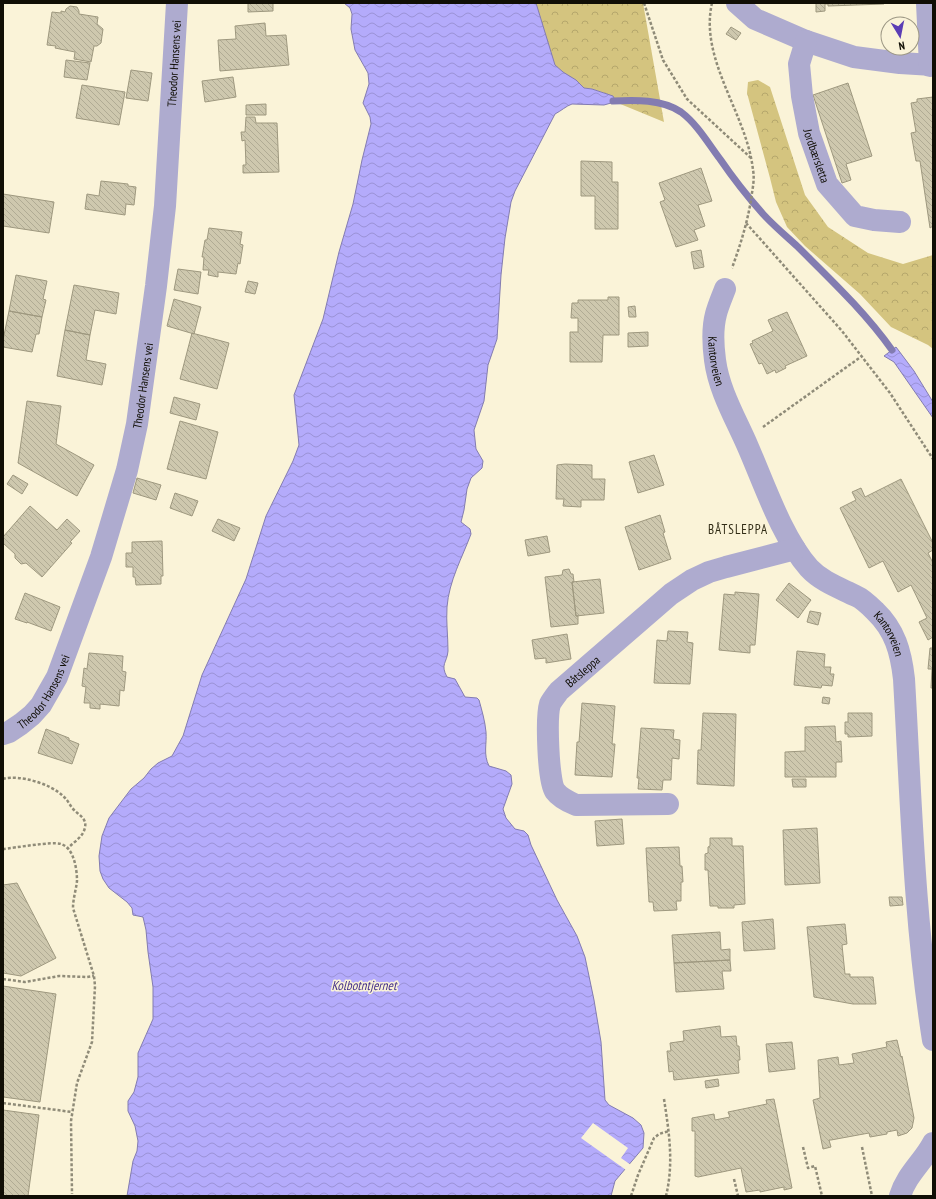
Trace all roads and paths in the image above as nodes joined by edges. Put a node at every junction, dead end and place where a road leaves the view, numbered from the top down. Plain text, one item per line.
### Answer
1 (177, 3) edge
2 (644, 3) edge
3 (712, 3) edge
4 (737, 3) edge
5 (927, 3) edge
6 (806, 41) junction
7 (932, 66) edge
8 (752, 158) junction
9 (900, 222) dead end
10 (746, 223) junction
11 (725, 289) joint
12 (862, 356) junction
13 (738, 425) junction
14 (933, 459) edge
15 (795, 549) junction
16 (3, 734) edge
17 (3, 779) edge
18 (668, 804) dead end
19 (68, 848) junction
20 (3, 849) edge
21 (94, 976) junction
22 (3, 979) edge
23 (933, 1040) edge
24 (664, 1099) dead end
25 (3, 1103) edge
26 (72, 1112) junction
27 (669, 1131) junction
28 (933, 1143) edge
29 (803, 1147) dead end
30 (862, 1147) dead end
31 (734, 1179) dead end
32 (72, 1194) dead end
33 (631, 1196) edge
34 (666, 1196) edge
35 (738, 1196) edge
36 (822, 1196) edge
37 (872, 1196) edge
38 (900, 1196) edge

1 - 16 street, Theodor Hansens vei
2 - 8 path
3 - 8 path
4 - 6 street
5 - 7 street
6 - 7 street
6 - 9 street, Jordbærsletta
8 - 10 path
10 - 11 path
10 - 12 path
11 - 13 street, Kantorveien
12 - 13 path
12 - 14 path
13 - 15 street, Kantorveien
15 - 18 street, Båtsleppa
15 - 23 street, Kantorveien
17 - 19 path
19 - 20 path
19 - 21 path
21 - 22 path
21 - 26 path
24 - 27 path
25 - 26 path
26 - 32 path
27 - 33 path
27 - 34 path
28 - 38 street
29 - 36 path
30 - 37 path
31 - 35 path

